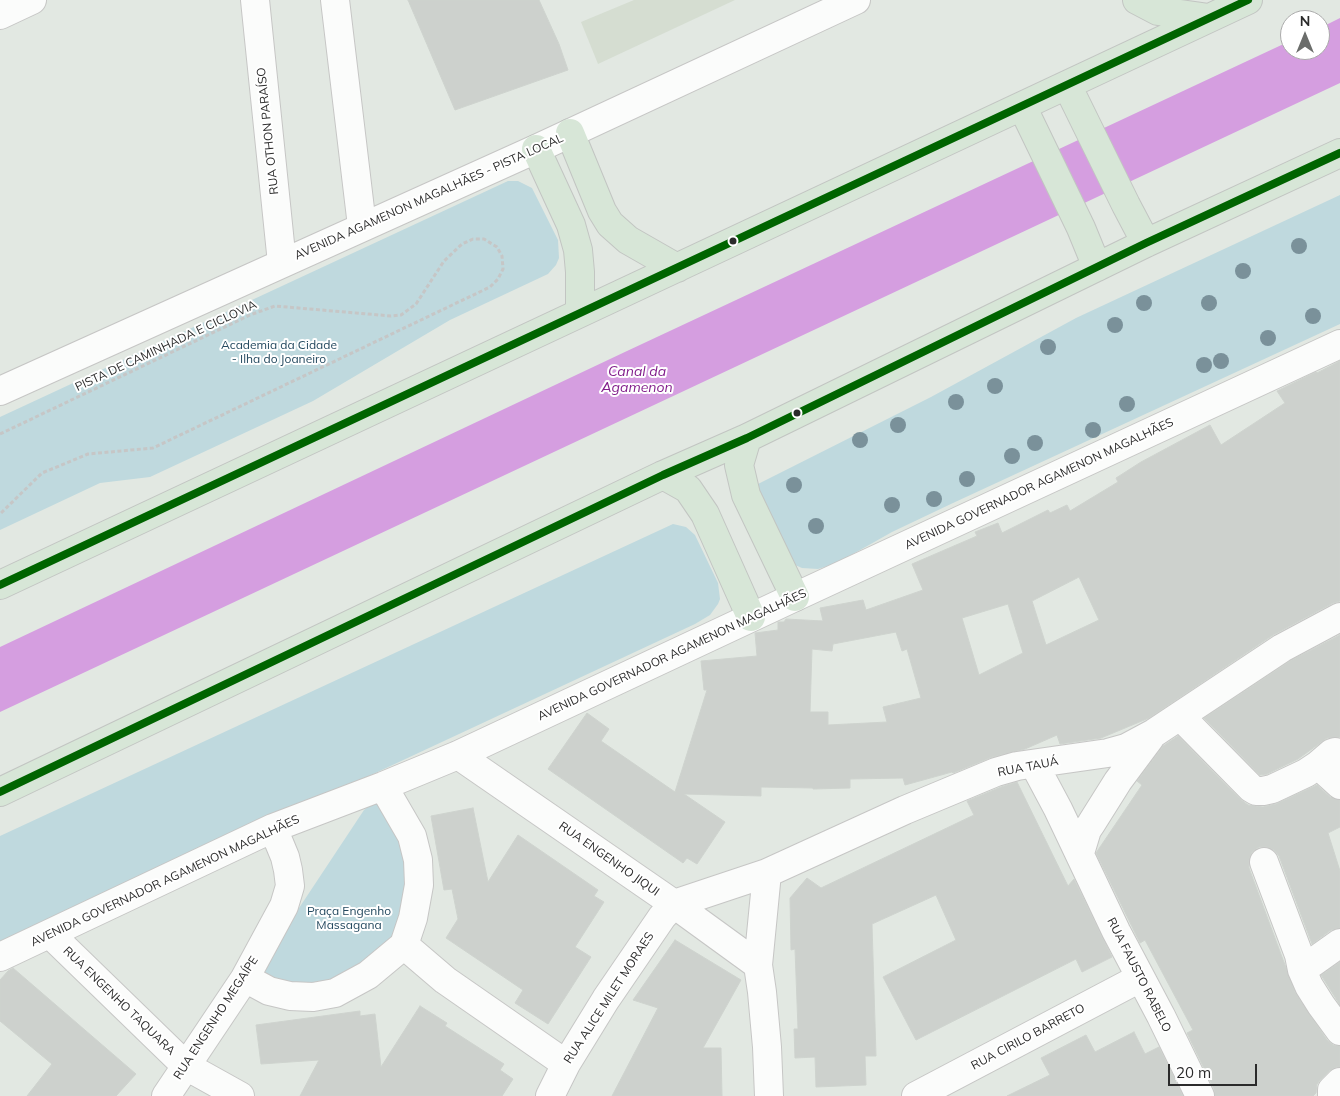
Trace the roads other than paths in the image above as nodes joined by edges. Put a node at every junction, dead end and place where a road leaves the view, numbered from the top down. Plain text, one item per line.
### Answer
1 (32, 0) edge
2 (255, 0) edge
3 (335, 0) edge
4 (856, 0) edge
5 (1137, 0) edge
6 (1248, 0) edge
7 (0, 15) edge
8 (1209, 18) junction
9 (1067, 85) junction
10 (1022, 106) junction
11 (570, 133) junction
12 (536, 149) junction
13 (1340, 153) edge
14 (362, 226) junction
15 (1146, 243) junction
16 (282, 263) junction
17 (1097, 266) junction
18 (677, 268) junction
19 (580, 313) junction
20 (1340, 344) edge
21 (0, 391) edge
22 (747, 438) junction
23 (663, 475) junction
24 (0, 585) edge
25 (795, 596) junction
26 (751, 617) junction
27 (1340, 617) edge
28 (1180, 716) junction
29 (1154, 733) junction
30 (458, 755) junction
31 (1329, 759) edge
32 (1034, 764) junction
33 (1340, 785) edge
34 (384, 786) junction
35 (0, 792) edge
36 (272, 828) junction
37 (1080, 853) junction
38 (1264, 862) dead end
39 (767, 873) junction
40 (674, 904) junction
41 (50, 934) junction
42 (1340, 943) edge
43 (404, 945) junction
44 (0, 957) edge
45 (758, 965) junction
46 (1302, 970) junction
47 (245, 978) junction
48 (1140, 978) junction
49 (1340, 1031) edge
50 (566, 1064) junction
51 (186, 1066) junction
52 (1340, 1082) edge
53 (954, 1088) edge
54 (166, 1096) edge
55 (240, 1096) edge
56 (550, 1096) edge
57 (769, 1096) edge
58 (916, 1096) edge
59 (1200, 1096) edge
60 (1332, 1096) edge

1 - 7 street
2 - 16 street, RUA OTHON PARAÍSO
3 - 14 street
4 - 11 street, AVENIDA AGAMENON MAGALHÃES - PISTA LOCAL
5 - 8 highway
6 - 8 highway
8 - 9 highway
9 - 10 highway
9 - 15 highway
10 - 17 highway
10 - 18 highway
11 - 12 street, AVENIDA AGAMENON MAGALHÃES - PISTA LOCAL
11 - 18 highway
12 - 14 street, AVENIDA AGAMENON MAGALHÃES - PISTA LOCAL
12 - 19 highway
13 - 15 highway
14 - 16 street, AVENIDA AGAMENON MAGALHÃES - PISTA LOCAL
15 - 17 highway
16 - 21 street, AVENIDA AGAMENON MAGALHÃES - PISTA LOCAL
17 - 22 highway
18 - 19 highway
19 - 24 highway
20 - 25 street, AVENIDA GOVERNADOR AGAMENON MAGALHÃES
22 - 23 highway
22 - 25 highway
23 - 26 highway
23 - 35 highway
25 - 26 street, AVENIDA GOVERNADOR AGAMENON MAGALHÃES
26 - 30 street, AVENIDA GOVERNADOR AGAMENON MAGALHÃES
27 - 28 street, RUA TAUÁ
28 - 29 street, RUA TAUÁ
28 - 31 street
29 - 32 street, RUA TAUÁ
29 - 37 street
30 - 34 street, AVENIDA GOVERNADOR AGAMENON MAGALHÃES
30 - 40 street, RUA ENGENHO JIQUI
31 - 33 street
32 - 37 street, RUA FAUSTO RABELO
32 - 39 street, RUA TAUÁ
34 - 36 street, AVENIDA GOVERNADOR AGAMENON MAGALHÃES
34 - 43 street
36 - 41 street, AVENIDA GOVERNADOR AGAMENON MAGALHÃES
36 - 47 street, RUA ENGENHO MEGAÍPE
37 - 48 street, RUA FAUSTO RABELO
38 - 46 street
39 - 40 street, RUA TAUÁ
39 - 45 street
40 - 45 street, RUA ENGENHO JIQUI
40 - 50 street, RUA ALICE MILET MORAES
41 - 44 street, AVENIDA GOVERNADOR AGAMENON MAGALHÃES
41 - 51 street, RUA ENGENHO TAQUARA
42 - 46 street
43 - 47 street
43 - 50 street
45 - 57 street
46 - 49 street
47 - 51 street, RUA ENGENHO MEGAÍPE
48 - 53 street, RUA CIRILO BARRETO
48 - 59 street, RUA FAUSTO RABELO
50 - 56 street, RUA ALICE MILET MORAES
51 - 54 street, RUA ENGENHO MEGAÍPE
51 - 55 street, RUA ENGENHO TAQUARA
52 - 60 street
53 - 58 street, RUA CIRILO BARRETO

